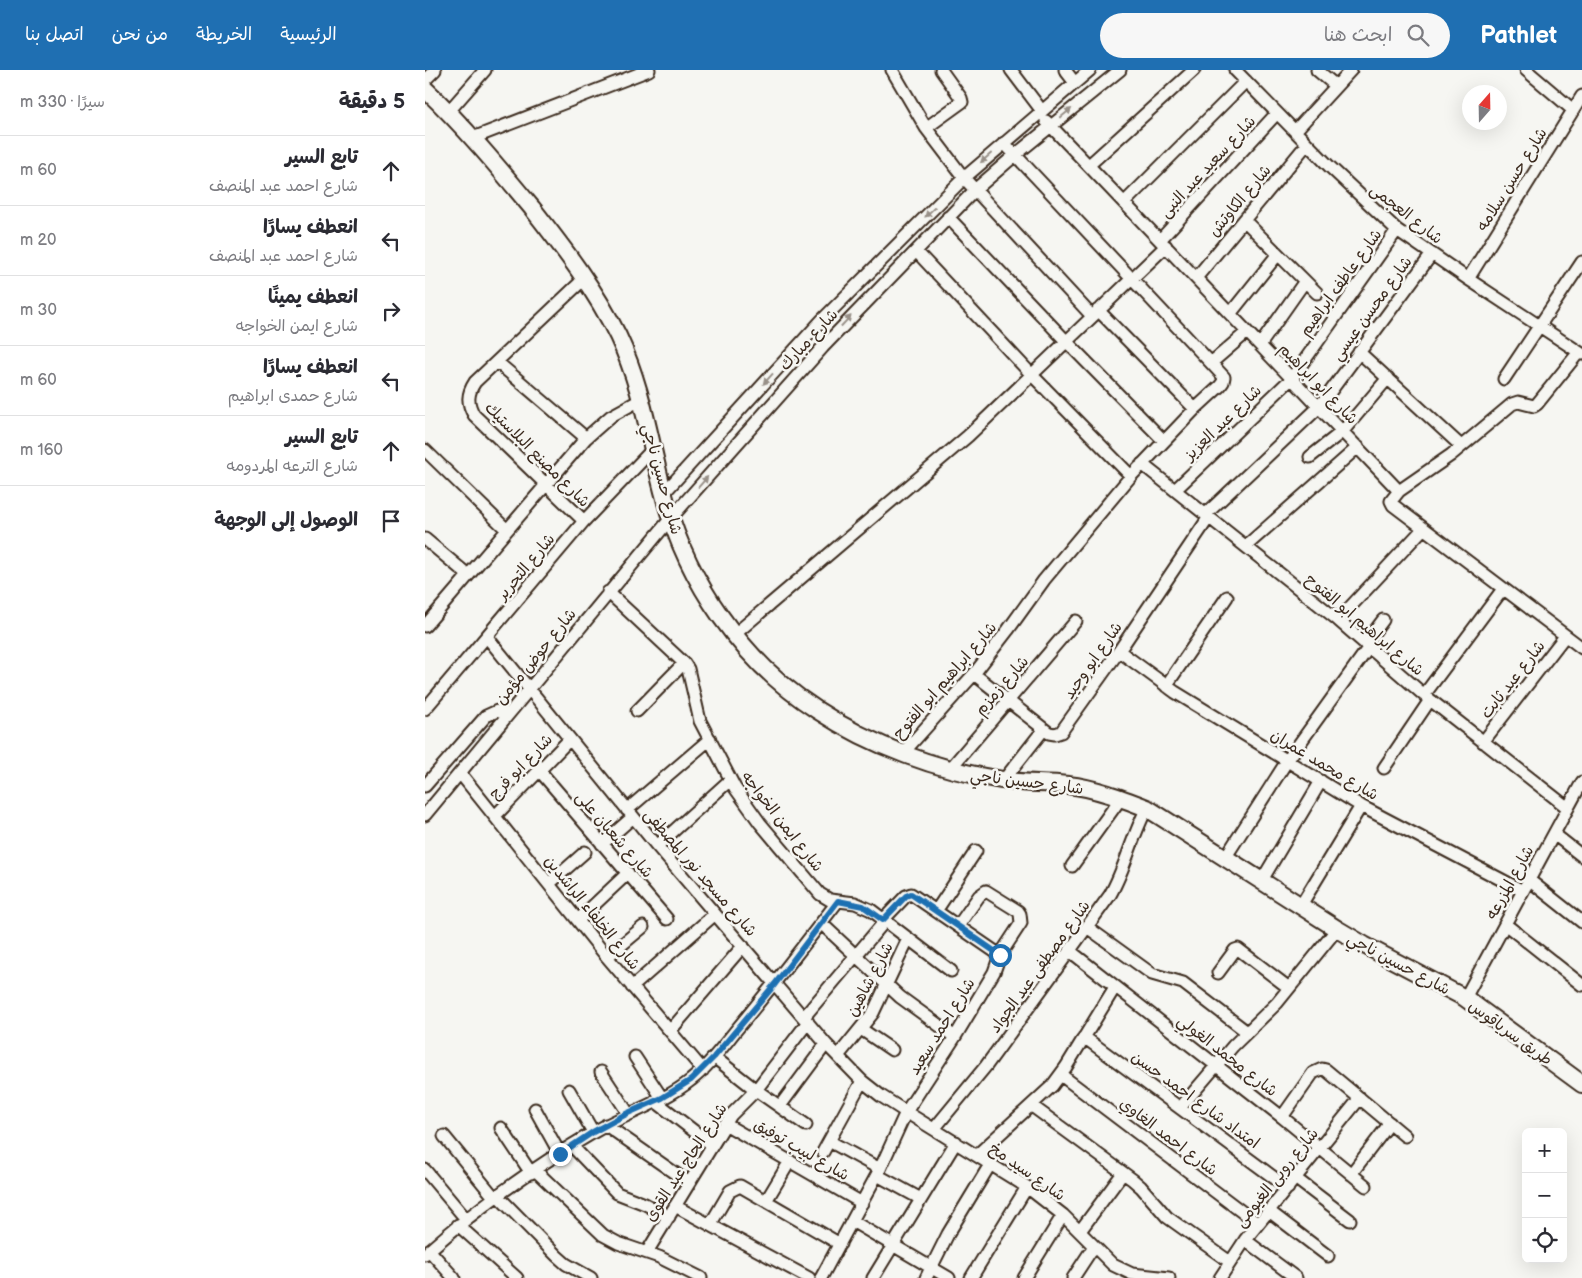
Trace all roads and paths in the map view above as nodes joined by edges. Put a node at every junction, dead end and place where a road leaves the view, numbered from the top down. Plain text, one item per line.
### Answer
1 (435, 70) edge
2 (485, 70) edge
3 (892, 70) edge
4 (941, 70) edge
5 (1011, 70) edge
6 (1065, 70) edge
7 (1090, 70) edge
8 (1120, 70) edge
9 (1194, 70) edge
10 (1235, 70) edge
11 (1317, 70) edge
12 (1351, 70) edge
13 (1526, 70) edge
14 (641, 71) edge
15 (425, 80) edge
16 (1246, 81) junction
17 (1075, 83) junction
18 (1336, 86) junction
19 (425, 89) edge
20 (1582, 96) edge
21 (1573, 110) junction
22 (449, 111) junction
23 (1041, 112) junction
24 (1277, 113) junction
25 (1050, 126) junction
26 (927, 128) junction
27 (1295, 131) junction
28 (473, 138) junction
29 (1004, 143) junction
30 (1307, 144) junction
31 (1014, 156) junction
32 (1089, 166) junction
33 (964, 178) junction
34 (976, 190) junction
35 (1125, 203) junction
36 (948, 217) junction
37 (1244, 220) junction
38 (1397, 230) junction
39 (1163, 243) junction
40 (916, 251) junction
41 (1278, 254) junction
42 (1432, 254) junction
43 (1582, 262) edge
44 (585, 278) junction
45 (1132, 278) junction
46 (1196, 278) junction
47 (1468, 279) junction
48 (1305, 281) junction
49 (1317, 293) dead end
50 (1095, 313) junction
51 (1230, 314) junction
52 (1540, 326) junction
53 (1247, 332) junction
54 (809, 333) junction
55 (1066, 341) junction
56 (1260, 345) junction
57 (823, 347) junction
58 (1359, 352) junction
59 (1580, 353) edge
60 (497, 362) junction
61 (1211, 364) junction
62 (1031, 374) junction
63 (1292, 378) junction
64 (1388, 378) junction
65 (1504, 379) dead end
66 (642, 400) junction
67 (1319, 407) junction
68 (1195, 409) junction
69 (1343, 431) junction
70 (587, 438) junction
71 (1164, 441) junction
72 (1461, 446) junction
73 (1358, 447) junction
74 (653, 448) junction
75 (425, 450) edge
76 (1310, 457) dead end
77 (1142, 464) junction
78 (1131, 476) junction
79 (546, 485) junction
80 (1175, 490) junction
81 (1399, 491) junction
82 (663, 494) junction
83 (1208, 515) junction
84 (671, 518) junction
85 (584, 522) junction
86 (1423, 528) junction
87 (507, 530) junction
88 (425, 539) edge
89 (1247, 546) junction
90 (468, 575) junction
91 (1503, 589) junction
92 (608, 592) junction
93 (1227, 597) dead end
94 (427, 620) edge
95 (1338, 620) junction
96 (1383, 620) dead end
97 (1076, 621) dead end
98 (735, 634) junction
99 (1565, 636) junction
100 (487, 637) junction
101 (1367, 645) junction
102 (1582, 648) edge
103 (1119, 651) junction
104 (684, 663) junction
105 (974, 674) junction
106 (1166, 686) junction
107 (529, 689) junction
108 (1427, 698) junction
109 (1008, 701) junction
110 (425, 709) edge
111 (637, 711) dead end
112 (508, 714) junction
113 (1044, 729) junction
114 (569, 739) junction
115 (710, 739) junction
116 (1483, 742) junction
117 (903, 753) junction
118 (1287, 761) junction
119 (1384, 768) dead end
120 (539, 770) junction
121 (949, 770) junction
122 (460, 773) junction
123 (730, 780) junction
124 (1003, 780) junction
125 (1321, 781) junction
126 (425, 786) edge
127 (1580, 789) edge
128 (1121, 798) junction
129 (1361, 806) junction
130 (1147, 808) junction
131 (1568, 808) junction
132 (630, 814) junction
133 (425, 815) edge
134 (495, 816) junction
135 (1554, 834) junction
136 (603, 844) junction
137 (657, 846) junction
138 (585, 852) dead end
139 (976, 852) dead end
140 (1582, 856) edge
141 (1225, 858) junction
142 (1072, 866) dead end
143 (627, 873) junction
144 (1262, 880) junction
145 (549, 884) junction
146 (1526, 886) junction
147 (838, 901) junction
148 (1301, 905) junction
149 (936, 911) junction
150 (715, 914) junction
151 (667, 919) dead end
152 (578, 920) junction
153 (884, 921) junction
154 (1582, 922) edge
155 (821, 923) junction
156 (1505, 924) junction
157 (958, 926) junction
158 (643, 927) dead end
159 (1087, 927) junction
160 (1337, 929) junction
161 (908, 939) junction
162 (743, 946) junction
163 (1069, 951) junction
164 (1000, 955) junction
165 (856, 956) junction
166 (607, 958) junction
167 (951, 971) dead end
168 (1218, 973) dead end
169 (775, 984) junction
170 (886, 985) junction
171 (1582, 985) edge
172 (632, 987) junction
173 (1115, 987) junction
174 (1289, 988) junction
175 (1465, 998) junction
176 (806, 1019) junction
177 (861, 1029) junction
178 (669, 1031) junction
179 (1247, 1032) junction
180 (955, 1037) junction
181 (1084, 1037) junction
182 (826, 1044) junction
183 (892, 1050) dead end
184 (838, 1056) junction
185 (635, 1057) dead end
186 (714, 1057) junction
187 (1215, 1065) junction
188 (703, 1070) junction
189 (601, 1072) dead end
190 (1061, 1074) junction
191 (862, 1080) junction
192 (1582, 1084) edge
193 (569, 1090) dead end
194 (756, 1090) junction
195 (1360, 1098) junction
196 (659, 1100) junction
197 (780, 1106) junction
198 (1032, 1106) junction
199 (1180, 1108) junction
200 (535, 1109) dead end
201 (905, 1112) junction
202 (628, 1113) junction
203 (1282, 1117) junction
204 (1390, 1123) junction
205 (725, 1124) junction
206 (807, 1124) dead end
207 (606, 1125) junction
208 (501, 1128) dead end
209 (934, 1129) junction
210 (593, 1132) junction
211 (444, 1136) dead end
212 (1405, 1136) dead end
213 (829, 1141) junction
214 (956, 1142) junction
215 (712, 1145) junction
216 (572, 1146) junction
217 (1319, 1148) junction
218 (823, 1152) dead end
219 (560, 1154) junction
220 (977, 1155) junction
221 (790, 1162) junction
222 (991, 1163) junction
223 (425, 1170) edge
224 (533, 1172) junction
225 (879, 1172) junction
226 (1123, 1173) junction
227 (1351, 1174) junction
228 (689, 1183) junction
229 (1292, 1183) junction
230 (1366, 1186) dead end
231 (1027, 1187) junction
232 (496, 1196) junction
233 (921, 1199) junction
234 (766, 1201) junction
235 (862, 1203) junction
236 (675, 1206) junction
237 (1269, 1211) junction
238 (1063, 1215) junction
239 (669, 1217) junction
240 (1350, 1220) dead end
241 (852, 1221) junction
242 (462, 1222) junction
243 (1258, 1224) junction
244 (710, 1225) junction
245 (1081, 1231) junction
246 (1245, 1240) junction
247 (840, 1244) junction
248 (893, 1245) junction
249 (1094, 1246) junction
250 (427, 1252) edge
251 (647, 1252) junction
252 (1328, 1256) dead end
253 (1230, 1262) junction
254 (931, 1267) junction
255 (1120, 1274) edge
256 (576, 1275) edge
257 (454, 1278) edge
258 (517, 1278) edge
259 (591, 1278) edge
260 (701, 1278) edge
261 (809, 1278) edge
262 (821, 1278) edge
263 (873, 1278) edge
264 (925, 1278) edge
265 (949, 1278) edge
266 (971, 1278) edge
267 (1024, 1278) edge
268 (1073, 1278) edge
269 (1169, 1278) edge
270 (1220, 1278) edge
271 (1296, 1278) edge

1 - 15 street
2 - 22 street
3 - 26 street
4 - 26 street
5 - 23 street, شارع ابو ابراهيم
6 - 17 street
7 - 17 street, شارع مبارك
25 -> 8 street, شارع مبارك
9 - 32 street
10 - 16 street, شارع العجمى
11 - 18 street
12 - 18 street
13 - 21 street
14 - 28 street
16 - 24 street, شارع العجمى
16 - 35 street
17 - 23 street, شارع مبارك
18 - 27 street
19 - 22 street, شارع حسين ناجي
20 - 21 street, شارع حسن سلامه
21 - 47 street, شارع حسن سلامه
22 - 28 street, شارع حسين ناجي
23 - 25 street, شارع ابو ابراهيم
23 - 29 street, شارع مبارك
24 - 27 street, شارع العجمى
24 - 39 street, شارع سعيد عبد النبى
25 - 31 street, شارع مبارك
25 - 32 street, شارع ابو ابراهيم
26 - 33 street
27 - 30 street, شارع العجمى
28 - 44 street, شارع حسين ناجي
29 - 31 street
29 -> 33 street, شارع مبارك
30 - 37 street, شارع الكاوتش
30 - 38 street, شارع العجمى
31 - 34 street, شارع مبارك
31 - 45 street
32 - 35 street, شارع ابو ابراهيم
33 - 34 street
33 -> 54 street, شارع مبارك
34 - 36 street, شارع مبارك
34 - 50 street
35 - 39 street, شارع ابو ابراهيم
36 - 40 street, شارع مبارك
36 - 55 street
37 - 41 street
37 - 46 street, شارع الكاوتش
38 - 42 street, شارع العجمى
38 - 63 street, شارع عاطف ابراهيم
39 - 45 street, شارع سعيد عبد النبى
39 - 46 street, شارع ابو ابراهيم
57 -> 40 street, شارع مبارك
40 - 62 street
41 - 48 street
41 - 51 street
42 - 47 street, شارع العجمى
42 - 58 street, شارع محسن عيسي
43 - 52 street
44 - 60 street, شارع مصنع البلاستيك
44 - 66 street, شارع حسين ناجي
45 - 50 street, شارع سعيد عبد النبى
45 - 61 street
46 - 51 street, شارع ابو ابراهيم
47 - 52 street, شارع العجمى
48 - 49 street
48 - 56 street
50 - 55 street, شارع سعيد عبد النبى
50 - 68 street
51 - 53 street, شارع ابو ابراهيم
52 - 59 street, شارع العجمى
52 - 65 street
53 - 56 street, شارع ابو ابراهيم
53 - 61 street
54 - 57 street
54 -> 82 street, شارع مبارك
55 - 62 street, شارع سعيد عبد النبى
55 - 71 street
56 - 63 street, شارع ابو ابراهيم
84 -> 57 street, شارع مبارك
58 - 64 street
58 - 67 street, شارع محسن عيسي
59 - 72 street
60 - 70 street
60 - 79 street, شارع مصنع البلاستيك
61 - 68 street, شارع ابراهيم ابو الفتوح
62 - 78 street
62 - 98 street, شارع سعيد عبد النبى
63 - 67 street, شارع ابو ابراهيم
63 - 80 street, شارع عبد العزيز
64 - 69 street
64 - 72 street
66 - 70 street
66 - 74 street, شارع حسين ناجي
67 - 69 street, شارع ابو ابراهيم
67 - 83 street, شارع محسن عيسي
68 - 71 street, شارع ابراهيم ابو الفتوح
69 - 73 street, شارع ابو ابراهيم
69 - 76 street
70 - 79 street
71 - 77 street, شارع ابراهيم ابو الفتوح
72 - 81 street
73 - 81 street, شارع ابو ابراهيم
73 - 89 street
74 - 82 street, شارع حسين ناجي
74 - 85 street, شارع التحرير
75 - 87 street
77 - 78 street, شارع ابراهيم ابو الفتوح
77 - 80 street, شارع ابراهيم ابو الفتوح
78 - 105 street, شارع ابراهيم ابو الفتوح
79 - 85 street, شارع مصنع البلاستيك
79 - 87 street
80 - 83 street, شارع ابراهيم ابو الفتوح
81 - 86 street
82 - 84 street, شارع حسين ناجي
83 - 89 street, شارع ابراهيم ابو الفتوح
83 - 103 street, شارع ابو وحيد
84 - 92 street, شارع حوض مؤمن
84 - 98 street, شارع حسين ناجي
85 - 100 street, شارع التحرير
86 - 91 street
86 - 95 street
87 - 90 street
88 - 90 street
89 - 95 street, شارع ابراهيم ابو الفتوح
90 - 94 street
91 - 99 street
91 - 108 street
92 - 104 street, شارع ايمن الخواجه
92 - 107 street, شارع حوض مؤمن
93 - 106 street
95 - 101 street, شارع ابراهيم ابو الفتوح
96 - 101 street
97 - 109 street, شارع زمزم
98 - 117 street, شارع حسين ناجي
99 - 102 street
99 - 116 street, شارع عيد ثابت
100 - 107 street, شارع مسجد نور المصطفى
100 - 110 street, شارع التحرير
101 - 108 street, شارع ابراهيم ابو الفتوح
101 - 118 street
103 - 106 street, شارع محمد عمران
103 - 113 street, شارع ابو وحيد
104 - 111 street
104 - 115 street, شارع ايمن الخواجه
105 - 109 street
105 - 117 street, شارع ابراهيم ابو الفتوح
106 - 118 street, شارع محمد عمران
107 - 112 street, شارع حوض مؤمن
107 - 114 street, شارع مسجد نور المصطفى
108 - 116 street, شارع ابراهيم ابو الفتوح
108 - 119 street
109 - 113 street
109 - 121 street, شارع زمزم
112 - 122 street, شارع حوض مؤمن
112 - 126 street
113 - 124 street
114 - 120 street, شارع ابو فرج
114 - 132 street, شارع مسجد نور المصطفى
115 - 123 street, شارع ايمن الخواجه
115 - 132 street
116 - 131 street, شارع ابراهيم ابو الفتوح
117 - 121 street, شارع حسين ناجي
118 - 125 street, شارع محمد عمران
118 - 141 street
120 - 134 street, شارع ابو فرج
120 - 136 street, شارع شعبان على
121 - 124 street, شارع حسين ناجي
122 - 133 street, شارع حوض مؤمن
122 - 134 street, شارع الخلفاء الراشدين
123 - 137 street
123 - 147 street, شارع ايمن الخواجه
124 - 128 street, شارع حسين ناجي
125 - 129 street, شارع محمد عمران
125 - 144 street
127 - 131 street, شارع المزرعه
128 - 130 street, شارع حسين ناجي
128 - 142 street
129 - 146 street, شارع محمد عمران
129 - 148 street
130 - 141 street, شارع حسين ناجي
130 - 159 street, شارع مصطفى عبد الجواد
131 - 135 street, شارع المزرعه
132 - 136 street
132 - 137 street, شارع مسجد نور المصطفى
134 - 145 street, شارع الخلفاء الراشدين
135 - 140 street
135 - 146 street, شارع المزرعه
136 - 143 street, شارع شعبان على
137 - 150 street, شارع مسجد نور المصطفى
138 - 145 street
139 - 149 street
141 - 144 street, شارع حسين ناجي
143 - 151 street, شارع شعبان على
143 - 152 street
144 - 148 street, شارع حسين ناجي
145 - 152 street, شارع الخلفاء الراشدين
146 - 154 street, شارع محمد عمران
146 - 156 street, شارع المزرعه
147 - 153 street, شارع ايمن الخواجه
147 - 155 street
148 - 160 street, شارع حسين ناجي
149 - 153 street, شارع الحاج عبد القوى
149 - 157 street
150 - 162 street, شارع مسجد نور المصطفى
150 - 172 street
152 - 166 street, شارع الخلفاء الراشدين
153 - 161 street, شارع ايمن الخواجه
153 - 165 street, شارع الحاج عبد القوى
155 - 165 street
155 - 169 street
156 - 171 street
156 - 175 street, شارع المزرعه
157 - 164 street
157 - 164 street, شارع احمد سعيد
158 - 166 street
159 - 163 street, شارع مصطفى عبد الجواد
159 - 179 street
160 - 174 street
160 - 175 street, شارع حسين ناجي
161 - 167 street, شارع ايمن الخواجه
161 - 170 street, شارع شاهين
162 - 169 street, شارع مسجد نور المصطفى
162 - 178 street
163 - 173 street, شارع محمد الغولي
163 - 209 street, شارع مصطفى عبد الجواد
164 - 180 street, شارع احمد سعيد
165 - 170 street
165 - 176 street, شارع الحاج عبد القوى
166 - 172 street, شارع الخلفاء الراشدين
168 - 174 street
169 - 176 street, شارع مسجد نور المصطفى
169 - 186 street
170 - 177 street, شارع شاهين
170 - 180 street
172 - 178 street, شارع الخلفاء الراشدين
173 - 181 street
173 - 187 street, شارع محمد الغولي
174 - 179 street
175 - 192 street, طريق سرياقوس
176 - 182 street, شارع مسجد نور المصطفى
176 - 194 street, شارع الحاج عبد القوى
177 - 183 street
177 - 184 street, شارع شاهين
178 - 188 street, شارع الخلفاء الراشدين
179 - 187 street
180 - 201 street, شارع احمد سعيد
181 - 190 street
181 - 199 street, امتداد شارع احمد حسن
182 - 184 street, شارع مسجد نور المصطفى
182 - 197 street
184 - 191 street, شارع مسجد نور المصطفى
185 - 196 street
186 - 188 street
186 - 194 street
187 - 199 street
187 - 203 street, شارع محمد الغولي
188 - 196 street
189 - 202 street
190 - 198 street
190 - 243 street, شارع احمد الغاوي
191 - 201 street, شارع مسجد نور المصطفى
191 - 213 street
193 - 210 street
194 - 197 street
194 - 205 street, شارع الحاج عبد القوى
195 - 203 street
195 - 204 street
195 - 217 street, شارع روبى الغيومى
196 - 202 street
196 - 215 street
197 - 206 street
198 - 220 street
198 - 226 street
199 - 229 street, امتداد شارع احمد حسن
200 - 219 street
201 - 209 street, شارع سيد مخ
201 - 225 street, شارع احمد سعيد
202 - 207 street
203 - 217 street, شارع محمد الغولي
204 - 212 street
204 - 227 street
205 - 215 street, شارع الحاج عبد القوى
205 - 221 street, شارع لبيب توفيق
207 - 210 street
207 - 228 street
208 - 224 street
209 - 214 street, شارع سيد مخ
210 - 216 street
211 - 232 street
213 - 218 street
213 - 225 street
214 - 220 street, شارع سيد مخ
214 - 233 street
215 - 228 street, شارع الحاج عبد القوى
216 - 219 street
216 - 239 street
217 - 227 street, شارع محمد الغولي
217 - 229 street, شارع روبى الغيومى
219 - 224 street
220 - 222 street, شارع سيد مخ
221 - 234 street
221 - 235 street, شارع لبيب توفيق
222 - 231 street, شارع سيد مخ
222 - 254 street
223 - 242 street
224 - 232 street
224 - 251 street
225 - 233 street
225 - 235 street, شارع احمد سعيد
226 - 245 street
226 - 253 street
227 - 230 street, شارع محمد الغولي
228 - 236 street, شارع الحاج عبد القوى
229 - 237 street, شارع روبى الغيومى
229 - 240 street, امتداد شارع احمد حسن
231 - 238 street, شارع سيد مخ
231 - 266 street
232 - 242 street
232 - 256 street
233 - 248 street
234 - 244 street
234 - 247 street
235 - 241 street, شارع احمد سعيد
236 - 239 street, شارع الحاج عبد القوى
236 - 244 street
237 - 243 street, شارع روبى الغيومى
237 - 252 street
238 - 245 street, شارع سيد مخ
238 - 267 street
239 - 251 street, شارع الحاج عبد القوى
241 - 247 street, شارع احمد سعيد
241 - 248 street
242 - 250 street
242 - 258 street
243 - 246 street, شارع روبى الغيومى
244 - 261 street
245 - 249 street, شارع سيد مخ
246 - 253 street, شارع روبى الغيومى
246 - 271 street
247 - 262 street, شارع احمد سعيد
248 - 254 street
248 - 263 street
249 - 255 street, شارع سيد مخ
249 - 268 street
250 - 257 street
251 - 260 street
253 - 270 street, شارع روبى الغيومى
254 - 264 street
254 - 265 street
255 - 269 street
256 - 259 street

